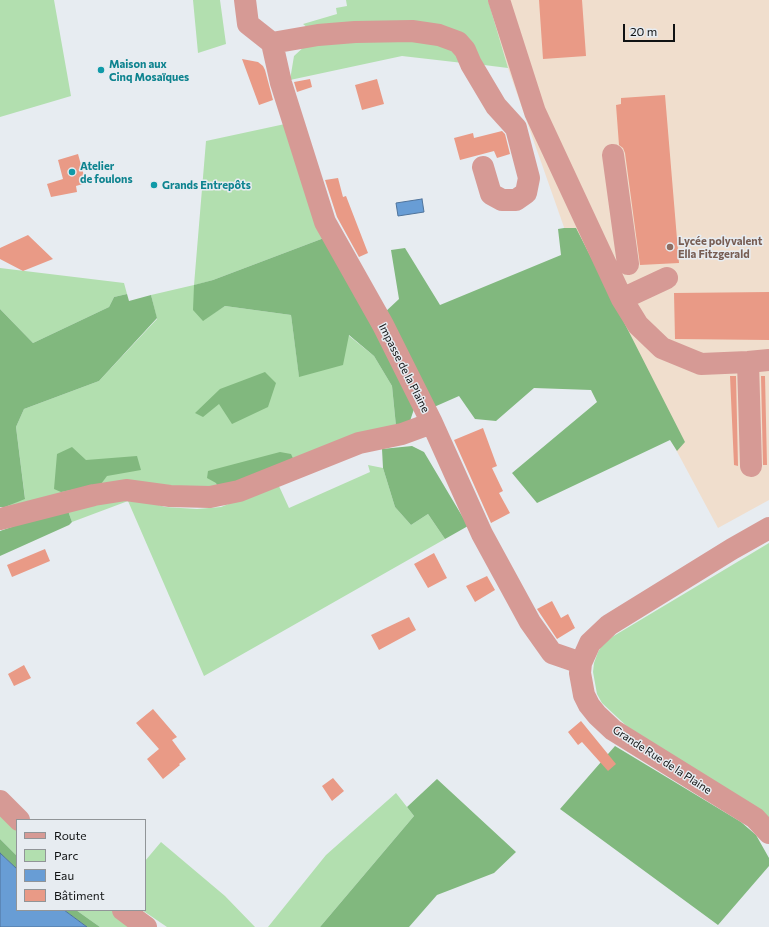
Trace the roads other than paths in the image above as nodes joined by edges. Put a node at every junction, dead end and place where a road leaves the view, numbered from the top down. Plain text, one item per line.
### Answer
1 (245, 0) edge
2 (499, 0) edge
3 (272, 43) junction
4 (613, 155) dead end
5 (483, 167) dead end
6 (628, 264) dead end
7 (667, 278) dead end
8 (622, 299) junction
9 (769, 360) edge
10 (748, 362) junction
11 (432, 423) junction
12 (750, 466) dead end
13 (0, 518) edge
14 (769, 528) edge
15 (581, 663) junction
16 (0, 801) edge
17 (18, 819) edge
18 (769, 833) edge
19 (124, 911) edge
20 (146, 927) edge

1 - 3 street
2 - 8 street
3 - 5 street
3 - 11 street, Impasse de la Plaine
4 - 6 street
7 - 8 street
8 - 10 street
9 - 10 street
10 - 12 street
11 - 13 street
11 - 15 street, Impasse de la Plaine
14 - 15 street, Grande Rue de la Plaine
15 - 18 street, Grande Rue de la Plaine
16 - 17 street
19 - 20 street

